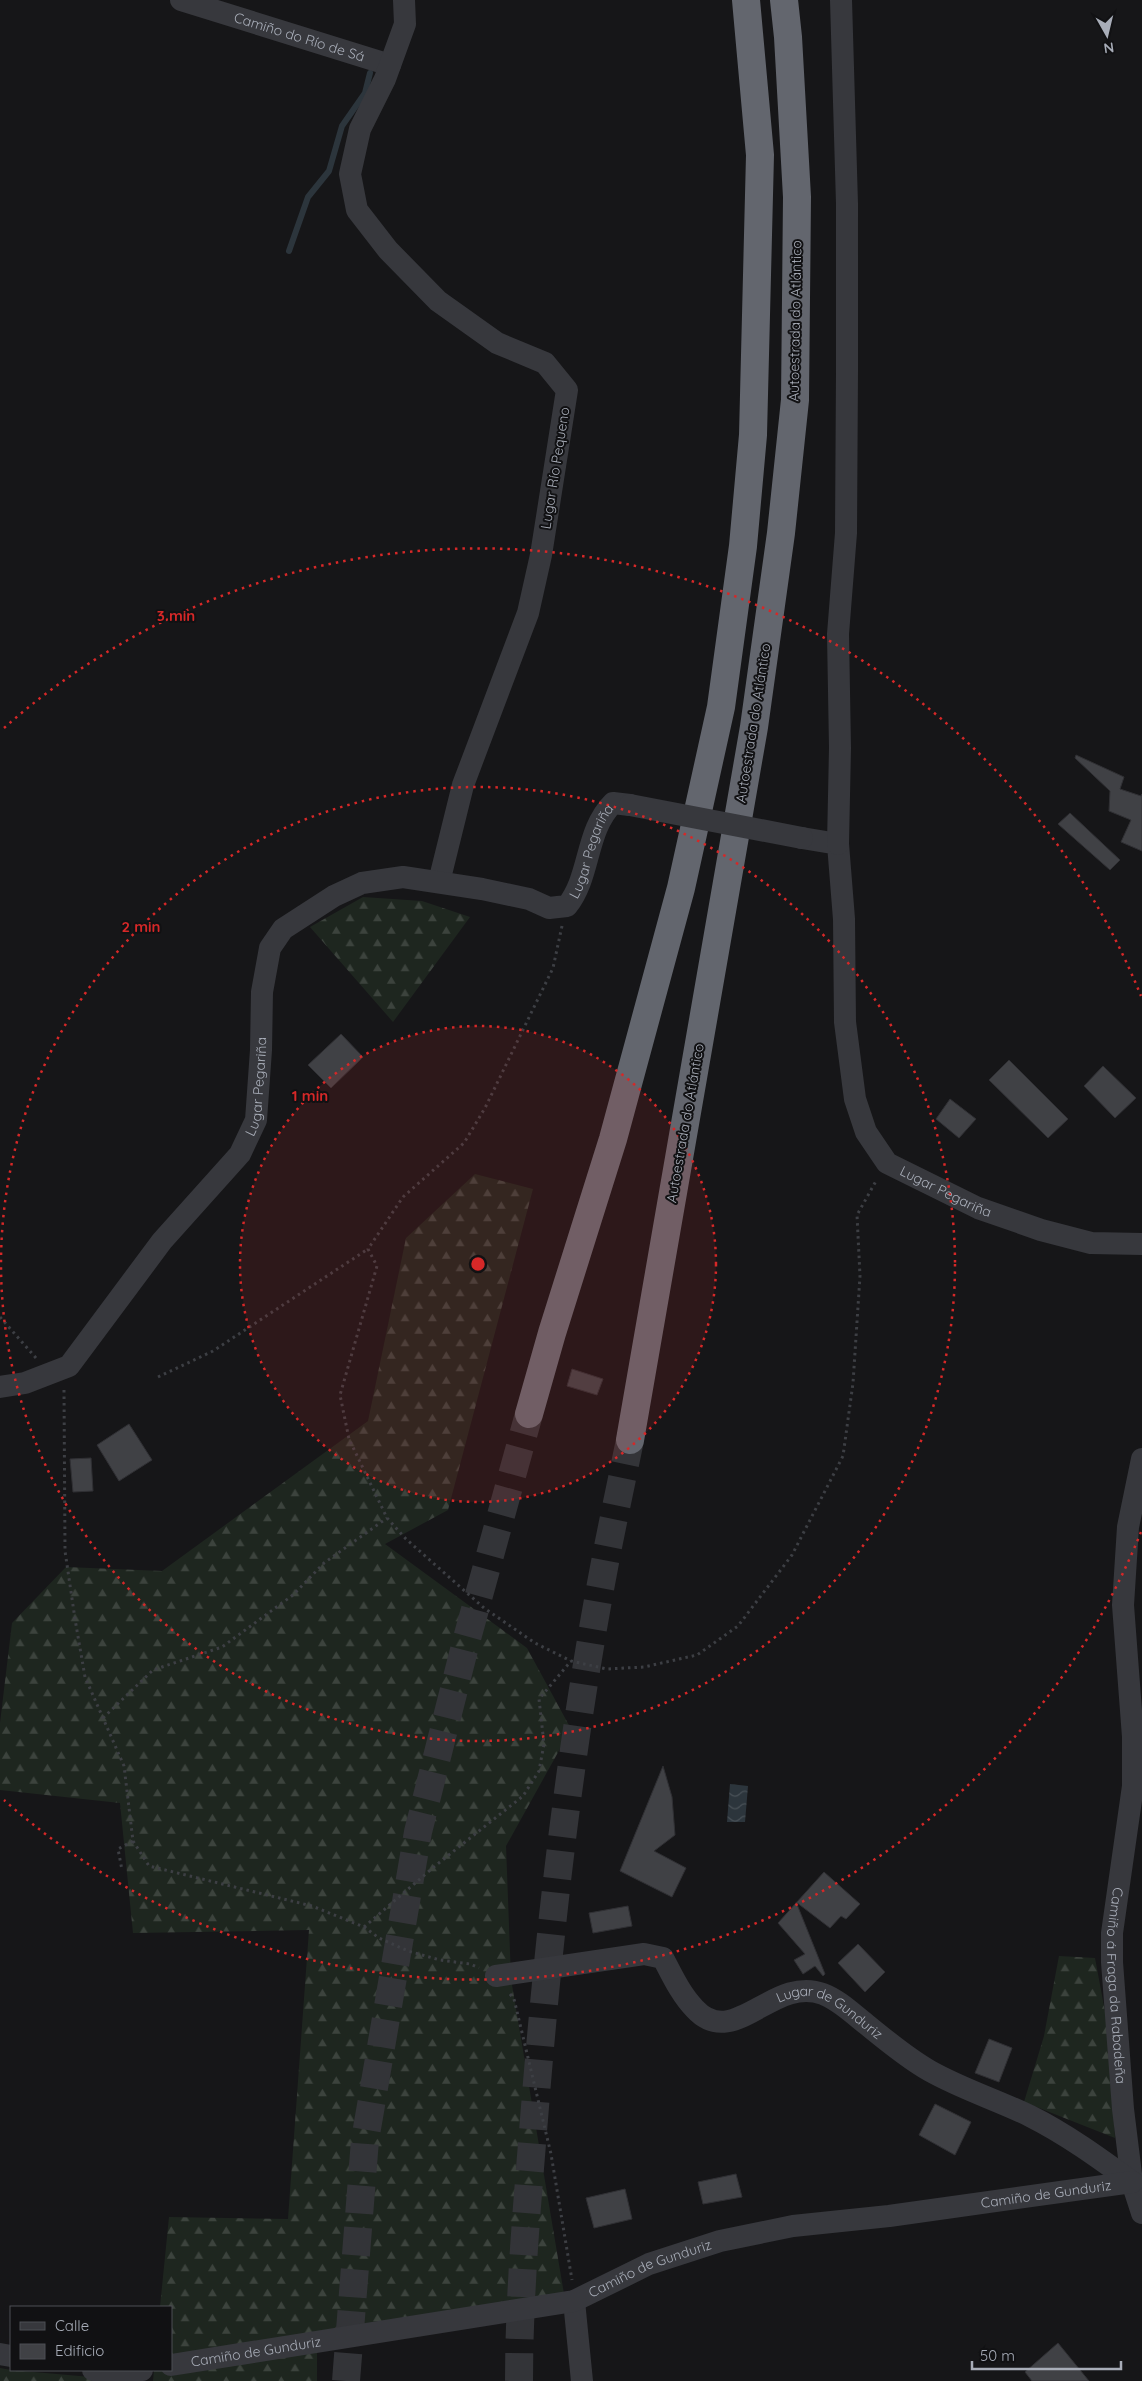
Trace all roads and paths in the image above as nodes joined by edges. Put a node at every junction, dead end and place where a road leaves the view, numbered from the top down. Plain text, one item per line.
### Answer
1 (181, 0) edge
2 (404, 0) edge
3 (746, 0) edge
4 (784, 0) edge
5 (841, 0) edge
6 (390, 64) junction
7 (838, 844) junction
8 (439, 882) junction
9 (567, 906) junction
10 (887, 1163) junction
11 (1142, 1244) edge
12 (368, 1249) junction
13 (0, 1317) edge
14 (68, 1366) junction
15 (47, 1375) junction
16 (158, 1377) dead end
17 (0, 1387) edge
18 (529, 1414) tunnel mouth
19 (630, 1440) tunnel mouth
20 (1142, 1459) edge
21 (387, 1518) junction
22 (570, 1661) junction
23 (103, 1718) junction
24 (133, 1841) junction
25 (122, 1870) dead end
26 (364, 1927) junction
27 (496, 1976) junction
28 (1132, 2097) edge
29 (1132, 2182) junction
30 (1142, 2213) edge
31 (574, 2301) junction
32 (172, 2365) edge
33 (102, 2371) edge
34 (126, 2371) edge
35 (582, 2381) edge

1 - 6 street, Camiño do Río de Sá
2 - 6 street, Lugar Río Pequeno
3 - 18 highway
4 - 19 highway, Autoestrada do Atlántico
5 - 7 street
6 - 8 street, Lugar Río Pequeno
7 - 9 street, Lugar Pegariña, bridge
7 - 10 street, Lugar Pegariña
8 - 9 street, Lugar Pegariña
8 - 14 street, Lugar Pegariña
9 - 12 path
10 - 11 street, Lugar Pegariña
10 - 22 path
12 - 16 path
12 - 21 path
13 - 15 path
14 - 15 street, Lugar Pegariña
14 - 23 path
15 - 17 street, Lugar Pegariña
20 - 28 street, Camiño á Fraga da Rabadeña
21 - 22 path
21 - 23 path
22 - 26 path
23 - 24 path
24 - 25 path
24 - 26 path
26 - 27 path
27 - 29 street, Lugar de Gunduriz
27 - 31 path
28 - 29 street, Camiño á Fraga da Rabadeña
29 - 30 street, Camiño á Fraga da Rabadeña
29 - 31 street, Camiño de Gunduriz
31 - 32 street, Camiño de Gunduriz
31 - 35 street
33 - 34 street

